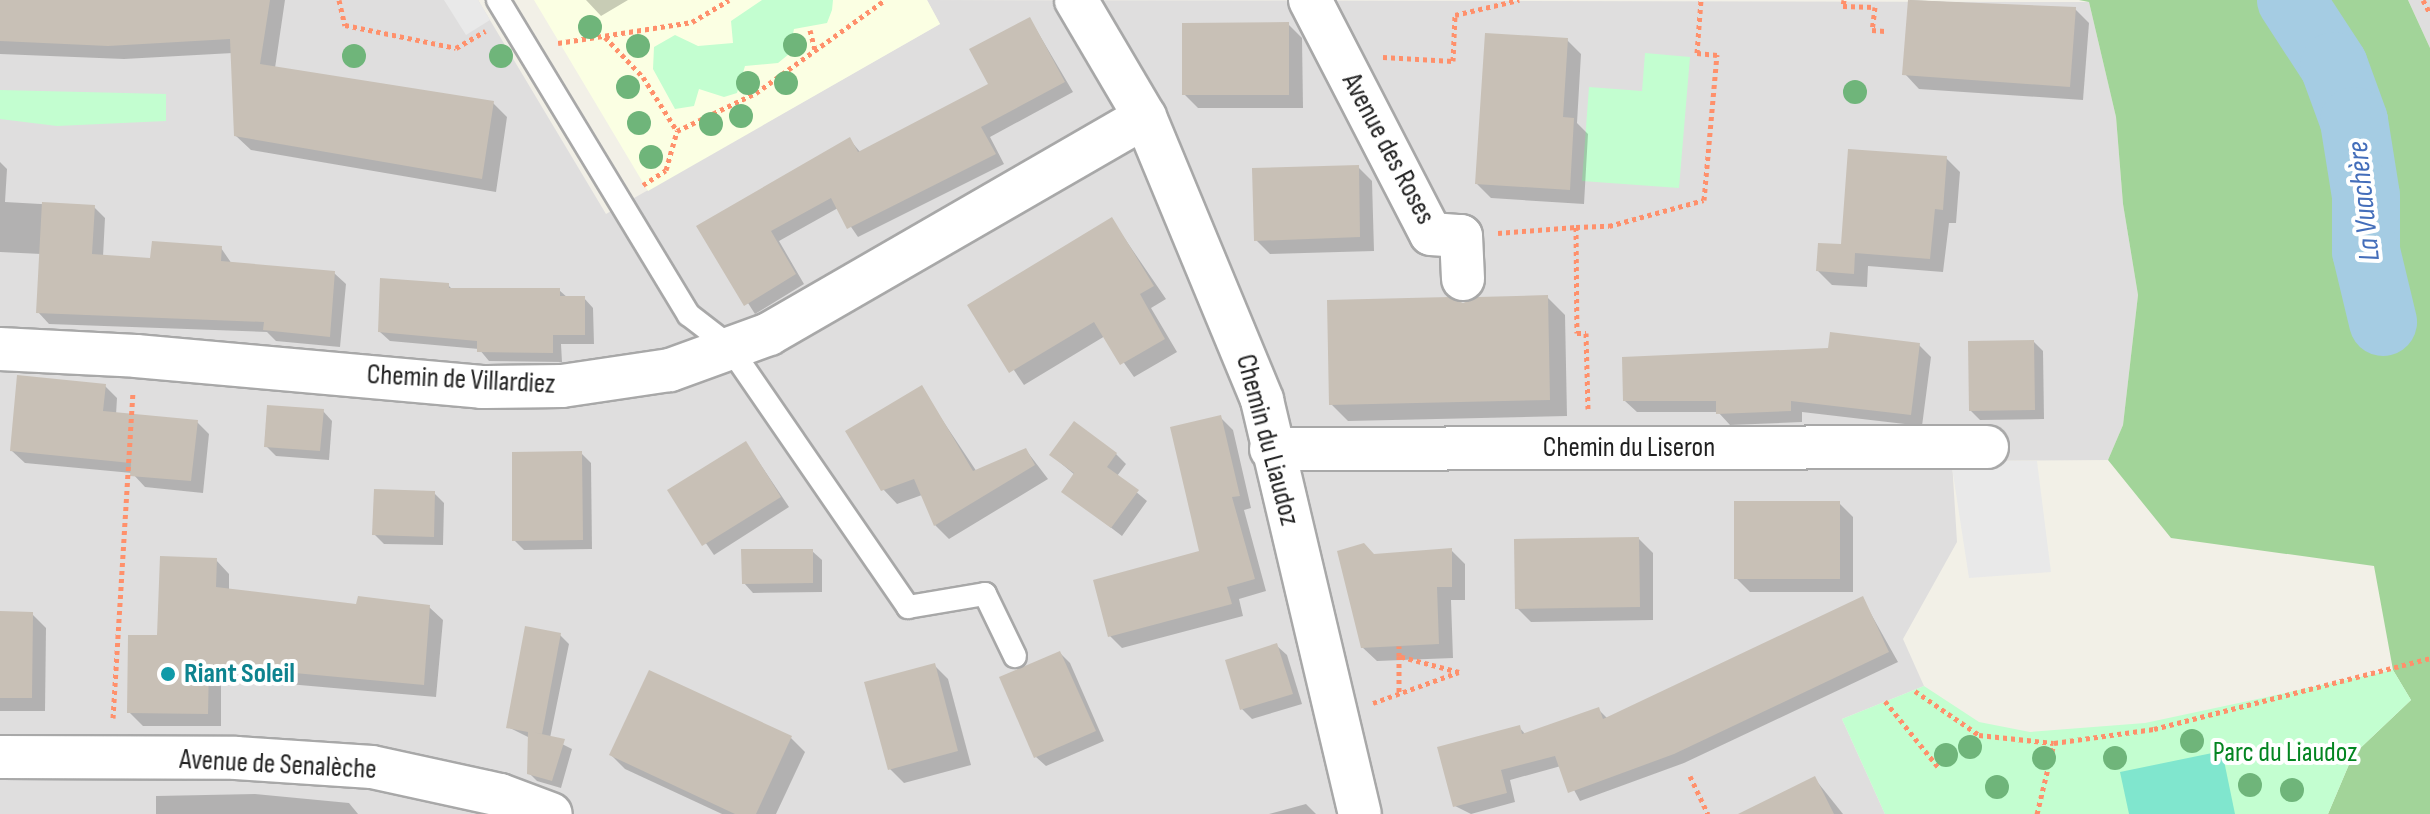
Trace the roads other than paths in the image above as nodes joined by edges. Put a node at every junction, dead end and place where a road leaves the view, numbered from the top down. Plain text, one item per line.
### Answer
1 (498, 0) edge
2 (1076, 0) edge
3 (1310, 0) edge
4 (1145, 117) junction
5 (1463, 279) dead end
6 (728, 345) junction
7 (0, 349) edge
8 (1987, 447) dead end
9 (1271, 449) junction
10 (1015, 656) dead end
11 (0, 757) edge
12 (551, 814) edge
13 (1360, 814) edge

1 - 6 lane
2 - 4 street, Chemin du Liaudoz
3 - 5 street, Avenue des Roses
4 - 6 street, Chemin de Villardiez
4 - 9 street, Chemin du Liaudoz
6 - 7 street, Chemin de Villardiez
6 - 10 lane
8 - 9 street, Chemin du Liseron
9 - 13 street, Chemin du Liaudoz
11 - 12 street, Avenue de Senalèche

